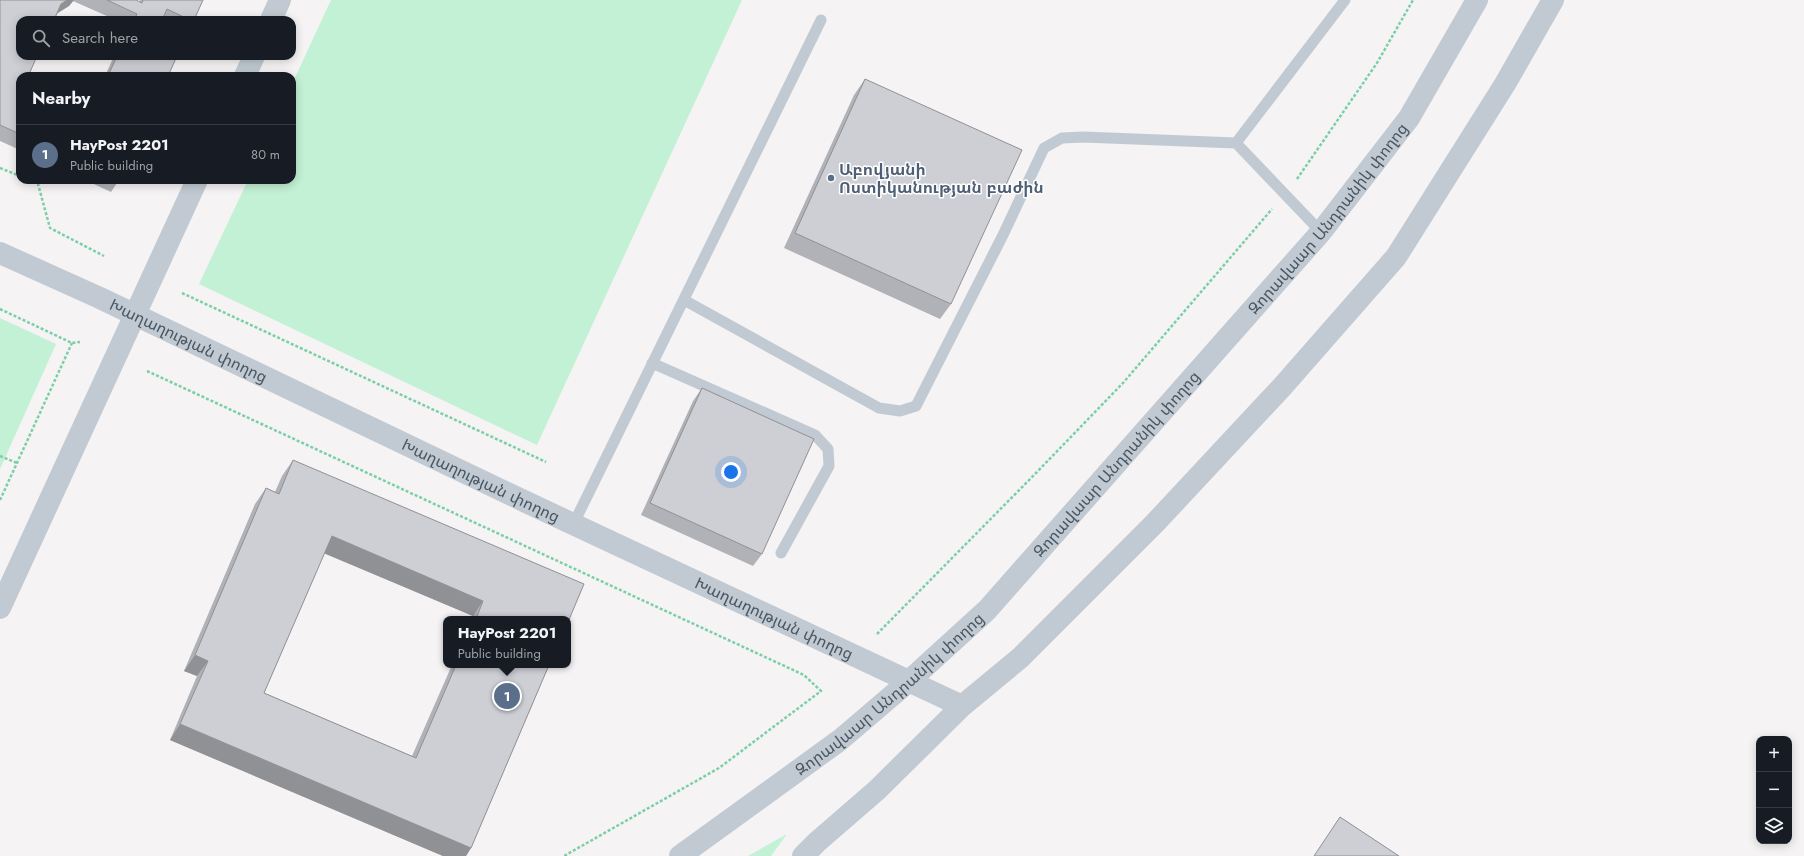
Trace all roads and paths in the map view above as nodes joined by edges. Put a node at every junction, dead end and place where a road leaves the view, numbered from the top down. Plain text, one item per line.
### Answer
1 (280, 0) edge
2 (1345, 0) edge
3 (1413, 0) edge
4 (1477, 0) edge
5 (1553, 0) edge
6 (273, 16) edge
7 (821, 20) dead end
8 (252, 60) edge
9 (247, 72) edge
10 (1236, 143) junction
11 (0, 168) edge
12 (16, 174) edge
13 (38, 184) edge
14 (195, 184) edge
15 (1286, 195) junction
16 (1321, 232) junction
17 (0, 253) edge
18 (104, 256) dead end
19 (182, 293) dead end
20 (684, 300) junction
21 (0, 309) edge
22 (134, 315) junction
23 (80, 342) dead end
24 (72, 343) junction
25 (652, 363) junction
26 (147, 371) dead end
27 (0, 456) edge
28 (546, 462) dead end
29 (17, 463) junction
30 (0, 500) edge
31 (574, 523) junction
32 (781, 554) dead end
33 (0, 608) edge
34 (877, 634) dead end
35 (908, 682) junction
36 (962, 706) junction
37 (564, 856) edge
38 (680, 856) edge
39 (803, 856) edge

1 - 6 street
2 - 10 lane
3 - 15 path
4 - 16 street, Զորավաար Անդրանիկ փողոց
5 - 36 street
7 - 20 lane
8 - 9 street
10 - 15 lane
10 - 20 lane
11 - 12 path
13 - 18 path
14 - 22 street
15 - 16 lane
15 - 34 path
16 - 35 street, Զորավաար Անդրանիկ փողոց
17 - 22 street, Խաղաղության փողոց
19 - 28 path
20 - 25 lane
21 - 24 path
22 - 31 street, Խաղաղության փողոց
22 - 33 street
23 - 24 path
24 - 29 path
25 - 31 lane
25 - 32 lane
26 - 37 path
27 - 29 path
29 - 30 path
31 - 35 street, Խաղաղության փողոց
35 - 36 street, Խաղաղության փողոց
35 - 38 street, Զորավաար Անդրանիկ փողոց
36 - 39 street

